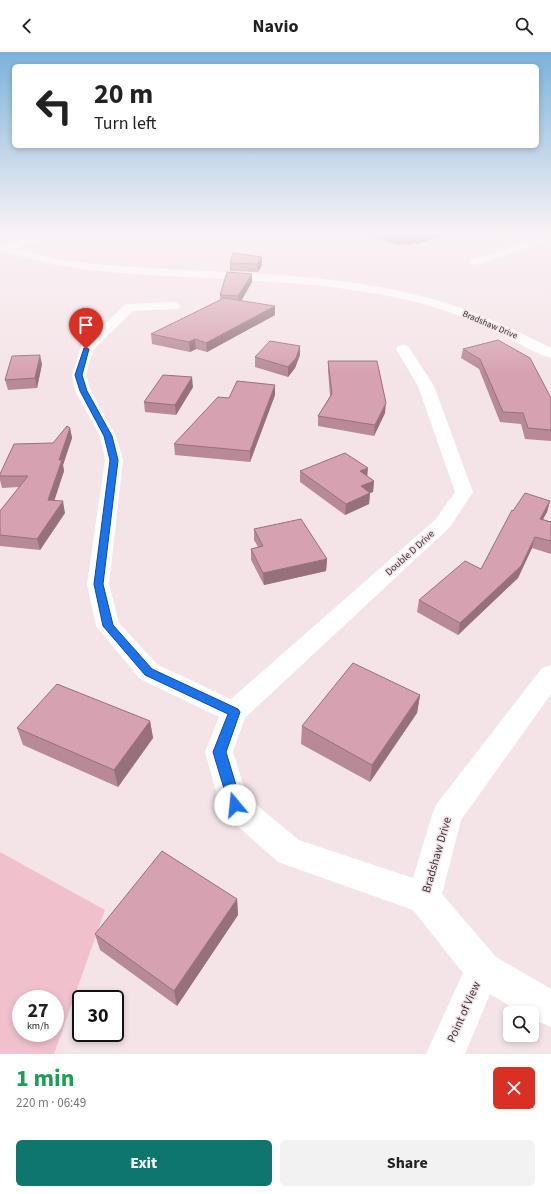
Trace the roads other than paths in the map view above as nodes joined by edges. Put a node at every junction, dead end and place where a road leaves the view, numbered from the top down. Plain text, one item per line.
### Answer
1 (290, 281) edge
2 (174, 306) dead end
3 (403, 349) dead end
4 (551, 354) edge
5 (551, 675) edge
6 (234, 712) junction
7 (424, 898) junction
8 (483, 970) junction
9 (551, 1009) edge
10 (445, 1054) edge

1 - 4 street, Bradshaw Drive
2 - 6 street
3 - 6 street, Double D Drive
5 - 7 street, Bradshaw Drive
6 - 7 street
7 - 8 street, Bradshaw Drive
8 - 9 street, Bradshaw Drive
8 - 10 street, Point of View

